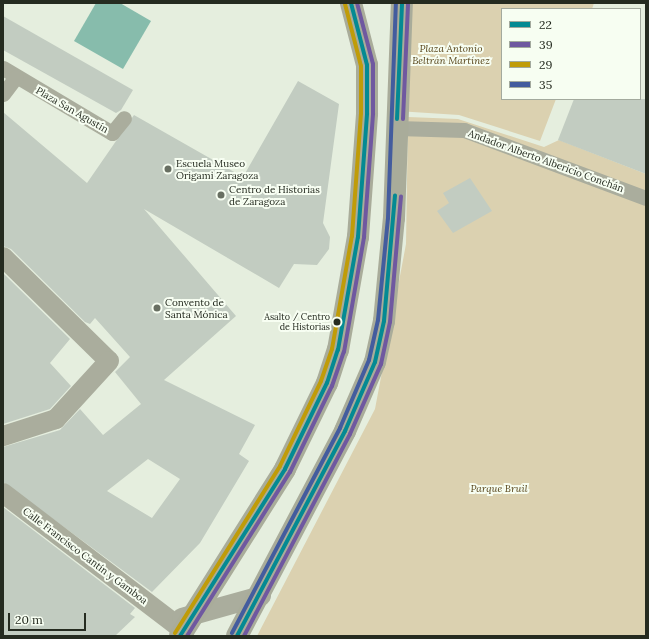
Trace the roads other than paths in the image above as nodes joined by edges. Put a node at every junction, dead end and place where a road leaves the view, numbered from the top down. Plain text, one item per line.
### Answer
1 (351, 3) edge
2 (402, 3) edge
3 (3, 68) edge
4 (16, 77) junction
5 (3, 94) edge
6 (124, 118) dead end
7 (397, 128) junction
8 (646, 198) edge
9 (3, 257) edge
10 (3, 436) edge
11 (3, 493) edge
12 (261, 596) junction
13 (182, 625) edge
14 (237, 636) edge

1 - 13 main road
2 - 7 main road
3 - 4 street, Plaza San Agustín
4 - 5 street
4 - 6 street, Plaza San Agustín
7 - 8 street, Andador Alberto Albericio Conchán
7 - 12 main road
9 - 10 street
11 - 13 street, Calle Francisco Cantín y Gamboa
12 - 13 street
12 - 14 main road

